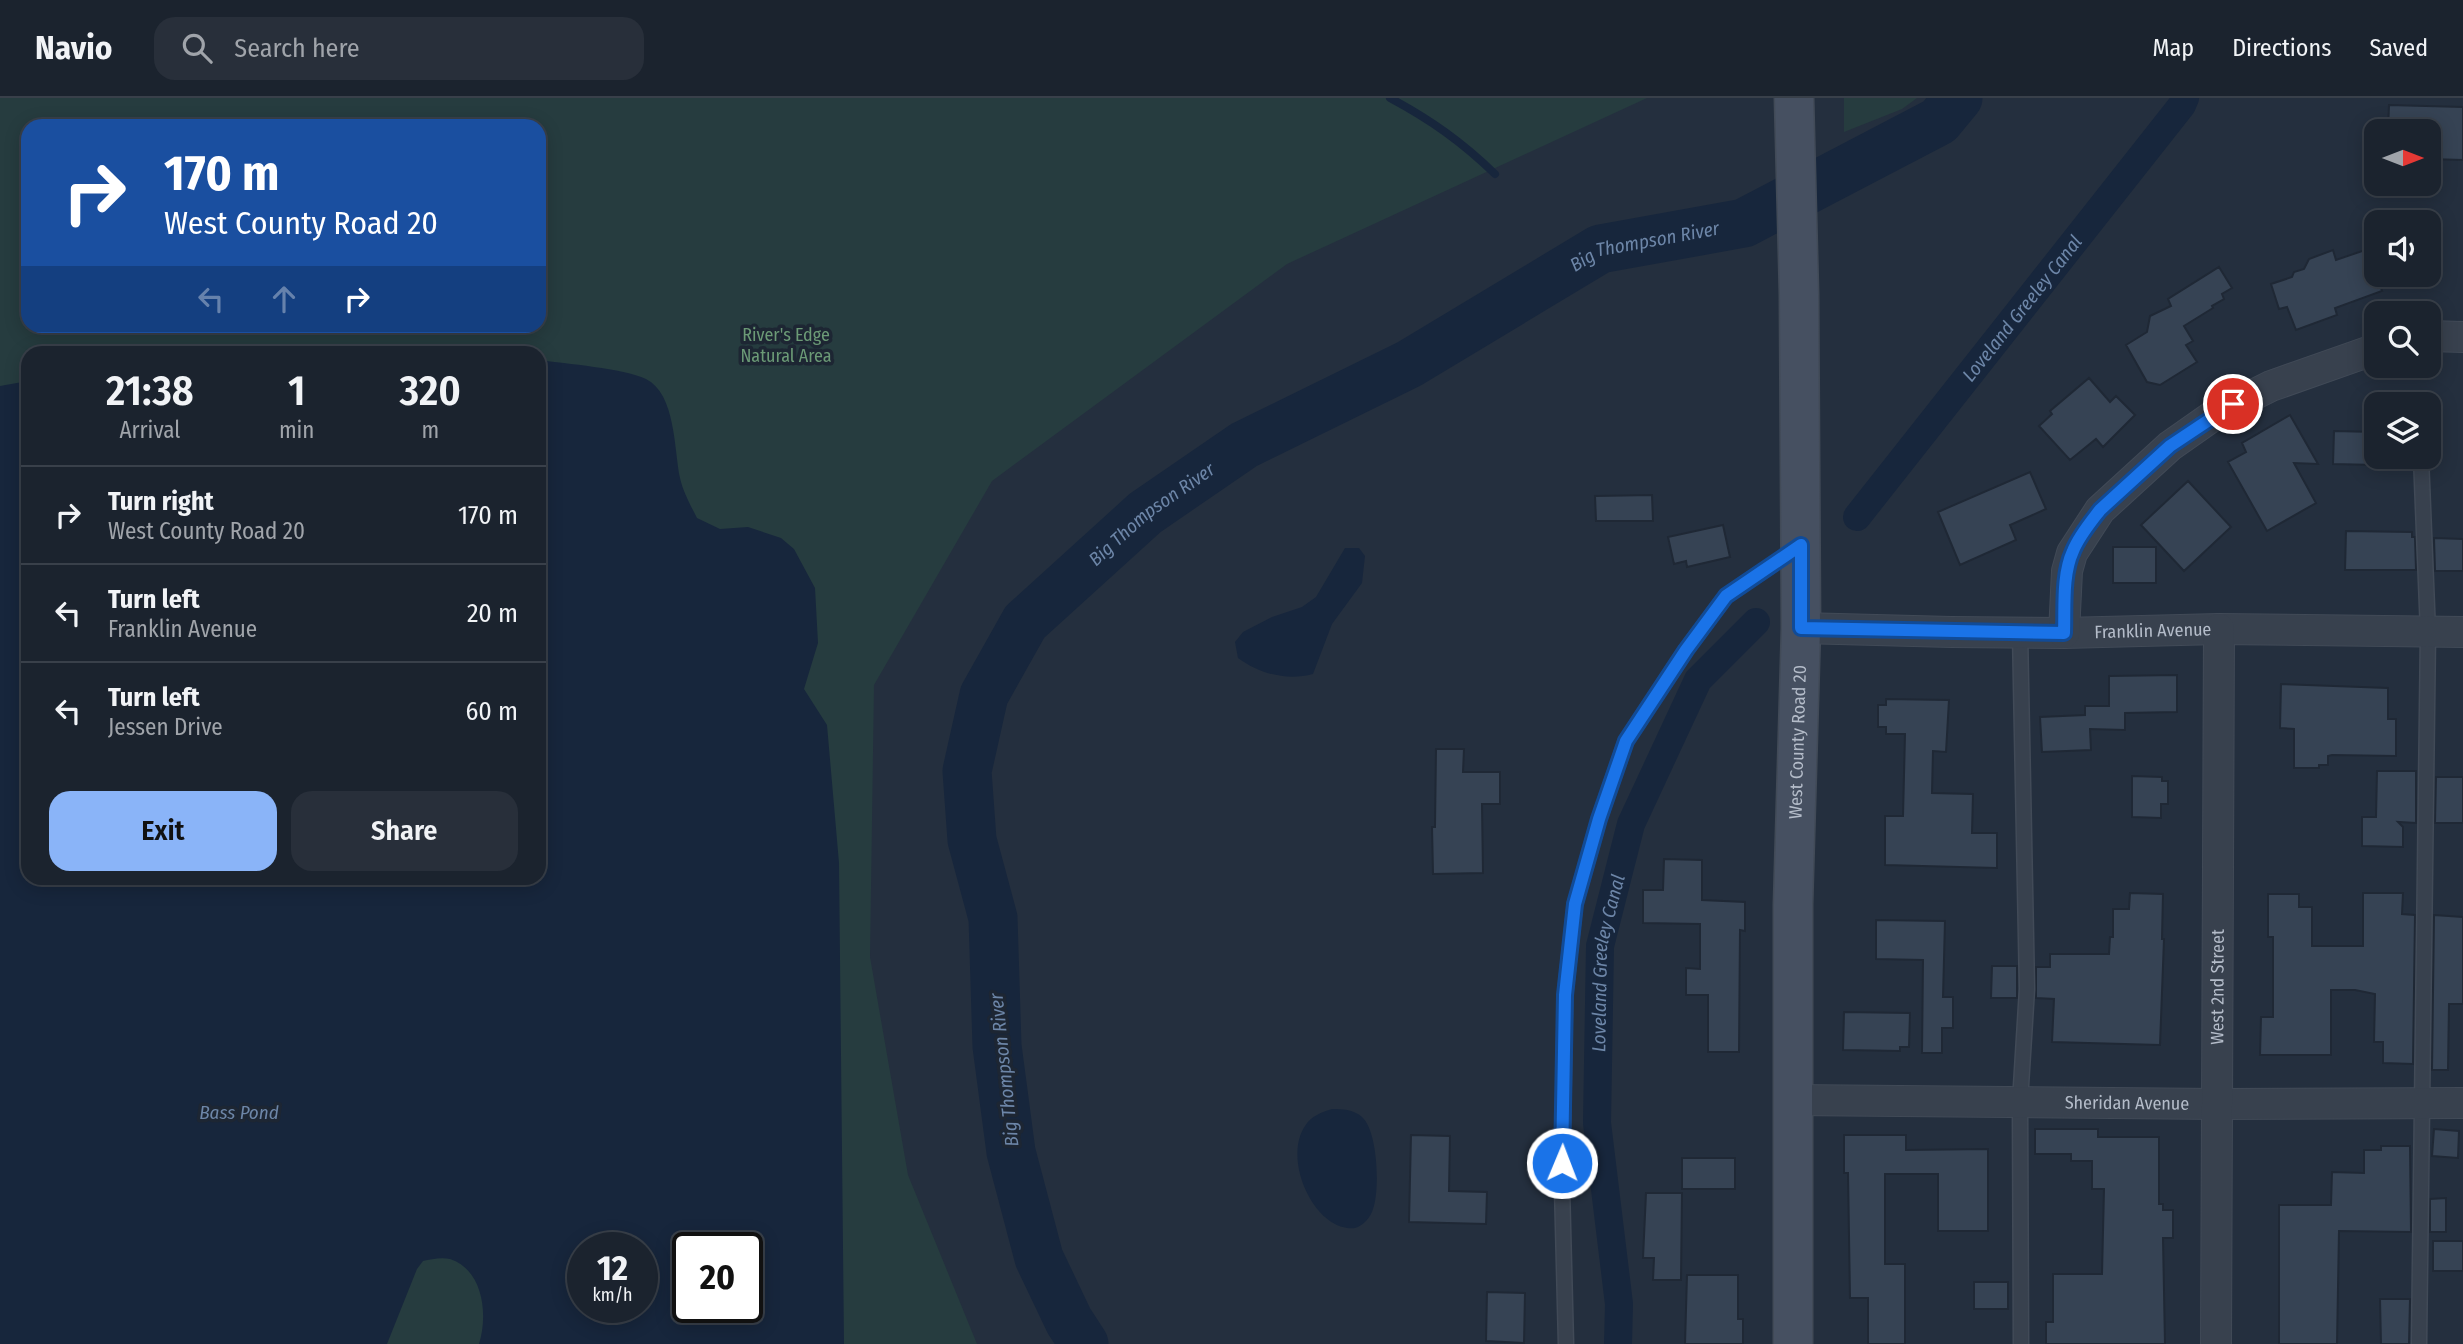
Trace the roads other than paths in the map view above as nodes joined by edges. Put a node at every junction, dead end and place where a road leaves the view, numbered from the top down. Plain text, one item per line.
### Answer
1 (1794, 98) edge
2 (2441, 336) edge
3 (2463, 337) edge
4 (2364, 353) edge
5 (2421, 469) edge
6 (1801, 545) junction
7 (1801, 628) junction
8 (2219, 629) junction
9 (2020, 632) junction
10 (2428, 632) junction
11 (2463, 632) edge
12 (2064, 633) junction
13 (1793, 1100) junction
14 (2020, 1102) junction
15 (2421, 1102) junction
16 (2463, 1103) edge
17 (2217, 1104) junction
18 (1566, 1344) edge
19 (1793, 1344) edge
20 (2021, 1344) edge
21 (2216, 1344) edge
22 (2419, 1344) edge

1 - 6 main road, West County Road 20
2 - 3 street
4 - 12 street
5 - 10 lane
6 - 7 main road, West County Road 20
6 - 18 lane
7 - 9 street, Franklin Avenue
7 - 13 main road, West County Road 20
8 - 10 street, Franklin Avenue
8 - 12 street, Franklin Avenue
8 - 17 street, West 2nd Street
9 - 12 street, Franklin Avenue
9 - 14 lane
10 - 11 street, Franklin Avenue
10 - 15 lane
13 - 14 street, Sheridan Avenue
13 - 19 main road, West County Road 20
14 - 17 street, Sheridan Avenue
14 - 20 lane
15 - 16 street, Sheridan Avenue
15 - 17 street, Sheridan Avenue
15 - 22 lane
17 - 21 street, West 2nd Street

